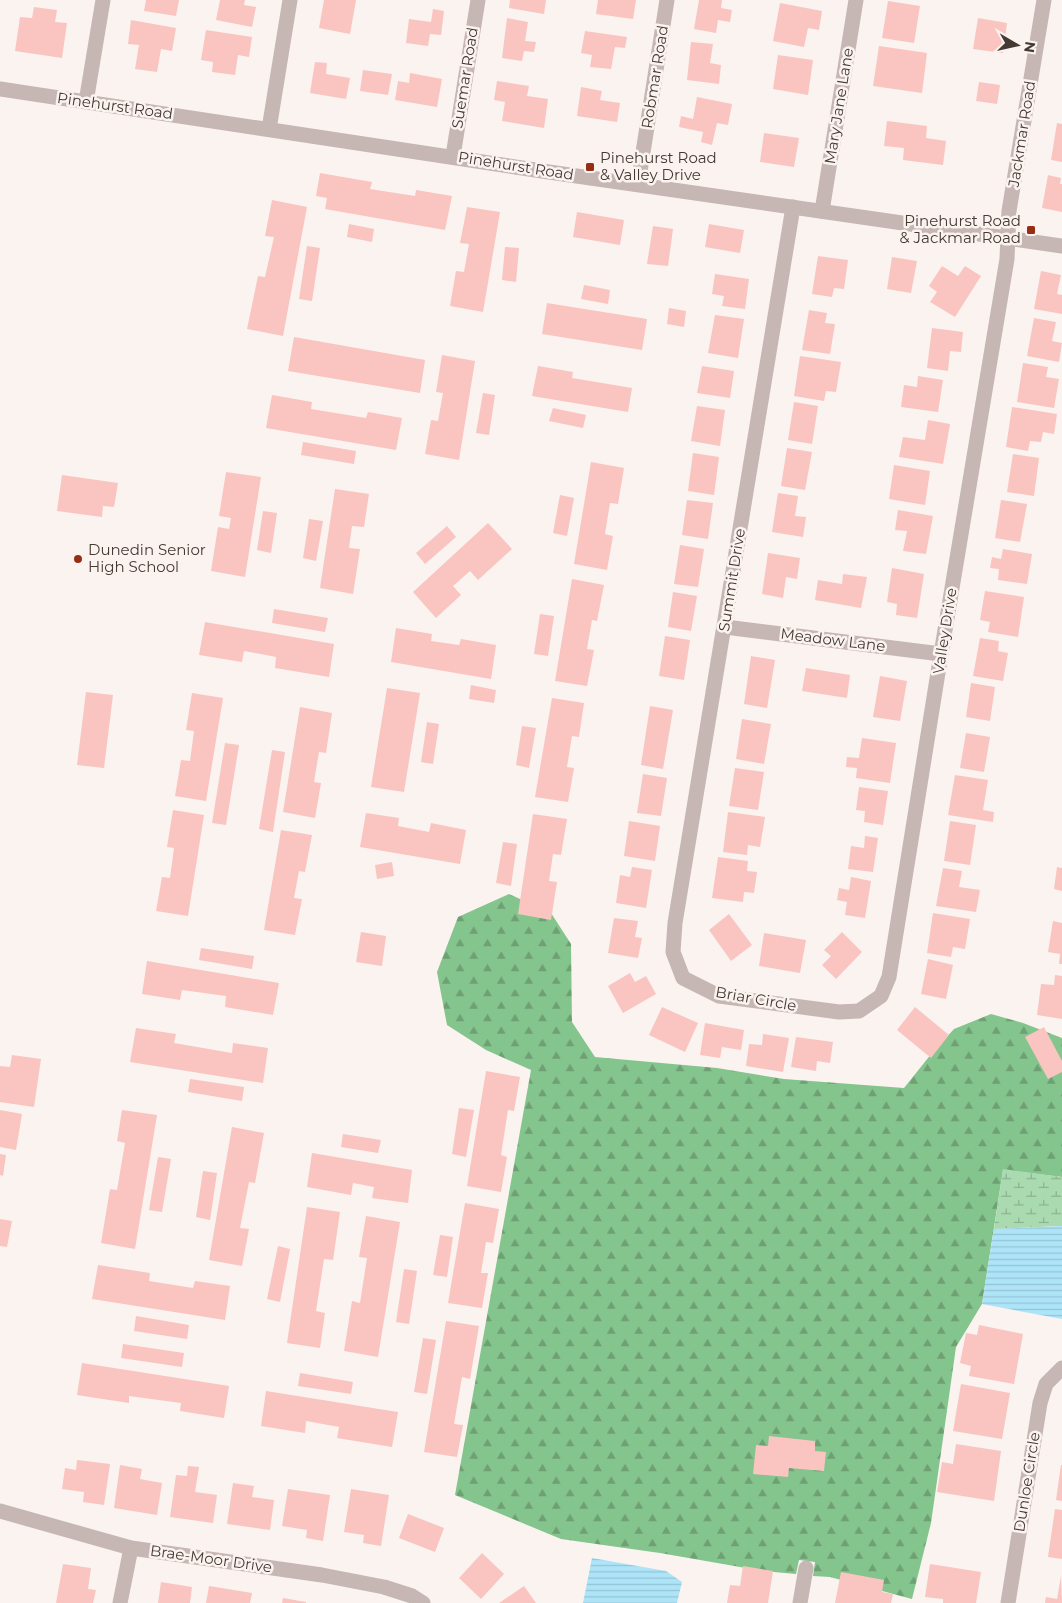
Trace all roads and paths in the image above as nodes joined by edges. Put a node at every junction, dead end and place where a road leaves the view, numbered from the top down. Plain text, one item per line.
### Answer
1 (103, 0) edge
2 (290, 0) edge
3 (478, 0) edge
4 (667, 0) edge
5 (856, 0) edge
6 (1044, 0) edge
7 (0, 89) edge
8 (86, 102) junction
9 (269, 129) junction
10 (453, 156) junction
11 (638, 184) junction
12 (793, 207) junction
13 (822, 211) junction
14 (1007, 238) junction
15 (1062, 246) edge
16 (724, 627) junction
17 (940, 654) junction
18 (673, 952) joint
19 (859, 1011) joint
20 (1062, 1368) edge
21 (0, 1511) edge
22 (130, 1548) junction
23 (806, 1568) dead end
24 (120, 1603) edge
25 (423, 1603) edge
26 (800, 1603) edge
27 (1008, 1603) edge

1 - 8 street
2 - 9 street
3 - 10 street, Suemar Road
4 - 11 street, Robmar Road
5 - 13 street, Mary Jane Lane
6 - 14 street, Jackmar Road
7 - 8 street, Pinehurst Road
8 - 9 street, Pinehurst Road
9 - 10 street, Pinehurst Road
10 - 11 street, Pinehurst Road
11 - 12 street, Pinehurst Road
12 - 13 street, Pinehurst Road
12 - 16 street, Summit Drive
13 - 14 street, Pinehurst Road
14 - 15 street, Pinehurst Road
14 - 17 street, Valley Drive
16 - 17 street, Meadow Lane
16 - 18 street, Summit Drive
17 - 19 street, Valley Drive
18 - 19 street, Briar Circle
20 - 27 street, Dunloe Circle
21 - 22 street, Brae-Moor Drive
22 - 24 street
22 - 25 street, Brae-Moor Drive
23 - 26 street

